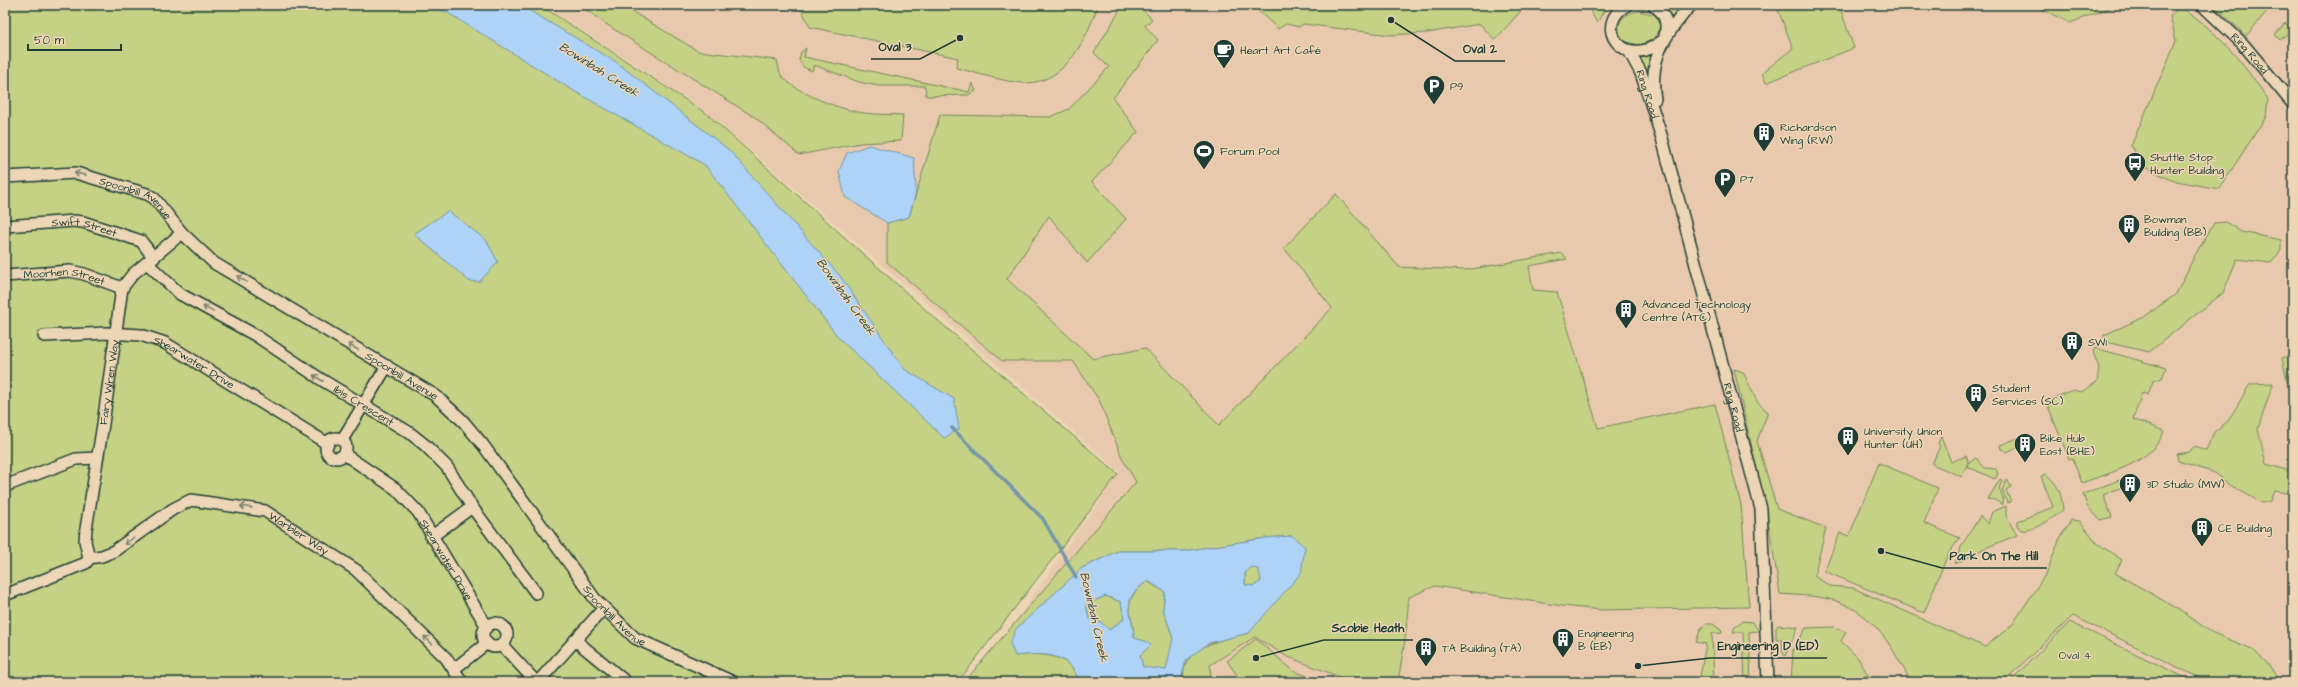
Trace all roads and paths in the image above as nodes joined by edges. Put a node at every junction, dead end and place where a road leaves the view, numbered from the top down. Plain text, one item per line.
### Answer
1 (1626, 5) edge
2 (1653, 5) edge
3 (1691, 5) edge
4 (2202, 5) edge
5 (1664, 39) junction
6 (1629, 51) junction
7 (2293, 104) edge
8 (1662, 138) junction
9 (5, 177) edge
10 (5, 226) edge
11 (182, 233) junction
12 (151, 261) junction
13 (5, 276) edge
14 (122, 288) junction
15 (116, 334) junction
16 (44, 336) dead end
17 (387, 366) junction
18 (364, 404) junction
19 (342, 440) junction
20 (328, 444) junction
21 (344, 454) junction
22 (98, 458) junction
23 (5, 486) edge
24 (472, 508) junction
25 (431, 537) junction
26 (89, 558) junction
27 (536, 592) dead end
28 (5, 595) edge
29 (604, 608) junction
30 (487, 627) junction
31 (575, 640) junction
32 (486, 644) junction
33 (502, 645) junction
34 (454, 669) junction
35 (462, 682) edge
36 (537, 682) edge
37 (626, 682) edge
38 (733, 682) edge
39 (1768, 682) edge

1 - 6 street, Ring Road
2 - 5 street, Ring Road
3 - 5 street, Ring Road
4 - 7 street, Ring Road
5 - 6 street, Ring Road
5 - 8 street, Ring Road
6 - 8 street, Ring Road
8 - 39 street, Ring Road
11 -> 9 street, Spoonbill Avenue
10 - 12 street, Swift Street
11 - 12 street
17 -> 11 street, Spoonbill Avenue
12 - 14 street
18 -> 12 street, Ibis Crescent
13 - 14 street, Moorhen Street
14 - 15 street, Fairy Wren Way
15 - 16 street, Shearwater Drive
15 - 20 street, Shearwater Drive
15 - 22 street, Fairy Wren Way
17 - 18 street
17 - 29 street, Spoonbill Avenue
18 - 19 street
18 - 24 street, Ibis Crescent
19 - 20 street
19 - 21 street
20 - 21 street
21 - 25 street, Shearwater Drive
22 - 23 street
22 - 26 street, Fairy Wren Way
24 - 25 street
24 - 27 street, Ibis Crescent
25 - 30 street, Shearwater Drive
26 - 28 street, Warbler Way
34 -> 26 street, Warbler Way
29 - 31 street
29 - 38 street, Spoonbill Avenue
30 - 32 street
30 - 33 street
31 - 36 street
31 - 37 street
32 - 33 street
32 - 34 street
33 - 36 street
34 - 35 street, Warbler Way

